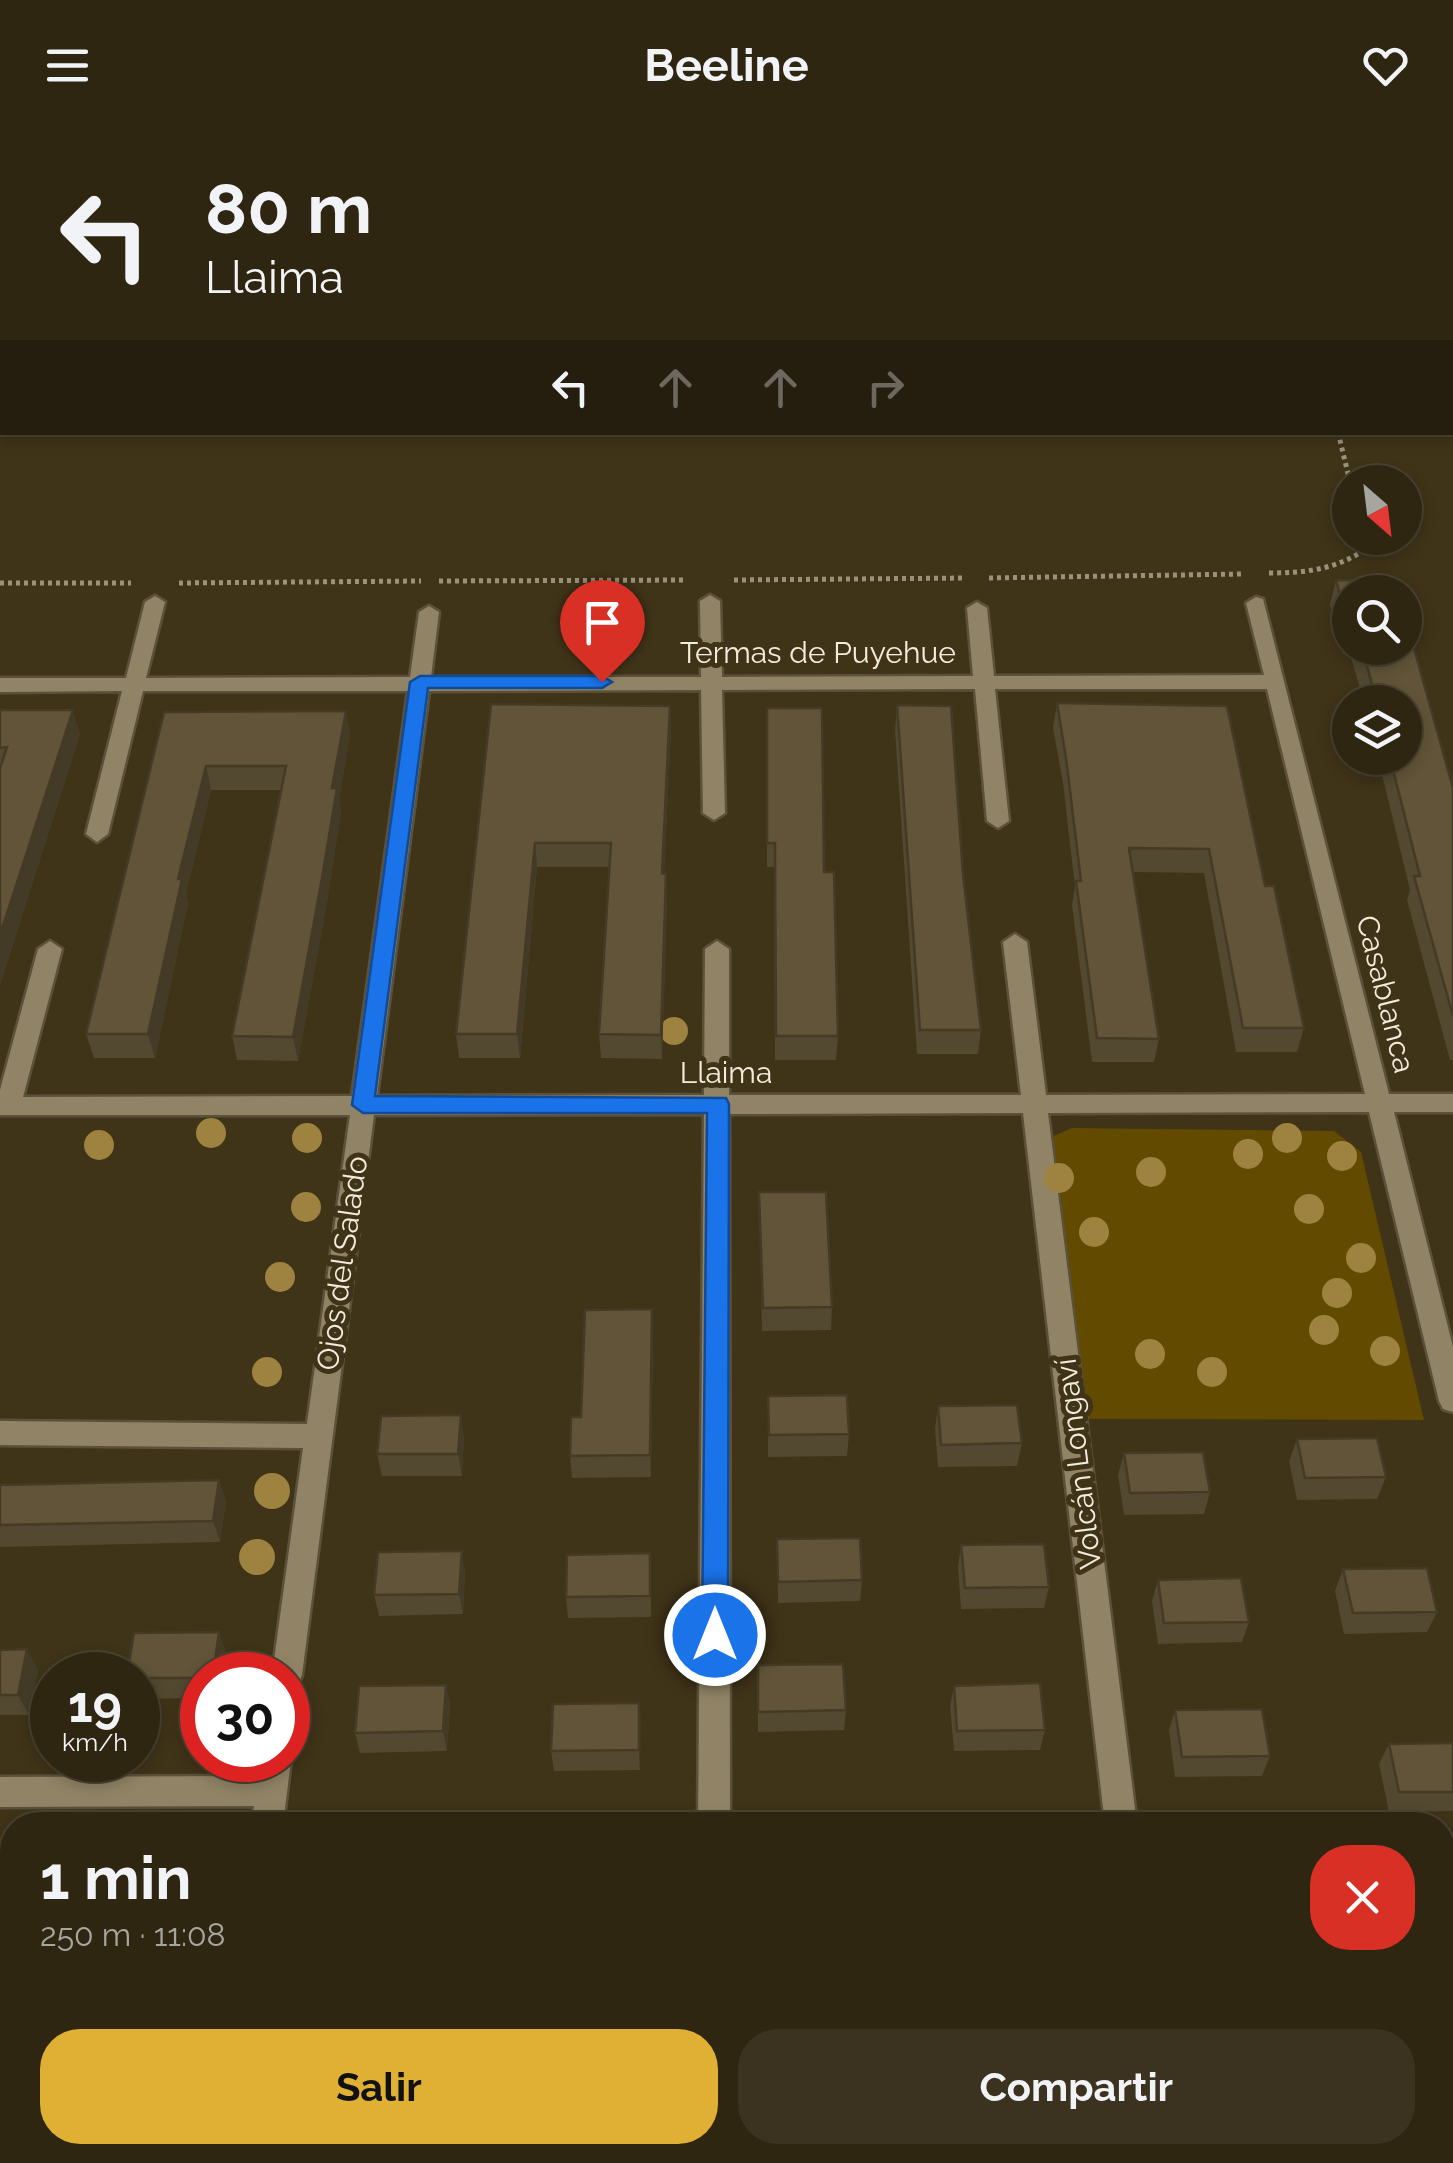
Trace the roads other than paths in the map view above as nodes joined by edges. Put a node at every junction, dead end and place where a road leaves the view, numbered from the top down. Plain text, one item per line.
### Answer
1 (710, 601) dead end
2 (155, 602) dead end
3 (1256, 603) dead end
4 (977, 608) dead end
5 (428, 612) dead end
6 (420, 682) junction
7 (712, 682) junction
8 (984, 682) junction
9 (1275, 682) junction
10 (134, 684) junction
11 (0, 685) edge
12 (714, 813) dead end
13 (998, 820) dead end
14 (97, 834) dead end
15 (1015, 942) dead end
16 (50, 949) dead end
17 (717, 949) dead end
18 (1453, 1102) edge
19 (1034, 1103) junction
20 (1379, 1103) junction
21 (718, 1104) junction
22 (363, 1105) junction
23 (4, 1106) edge
24 (1453, 1401) edge
25 (0, 1433) edge
26 (319, 1436) junction
27 (290, 1652) edge
28 (180, 1781) edge
29 (273, 1782) edge
30 (0, 1792) edge
31 (270, 1812) edge
32 (714, 1812) edge
33 (1119, 1812) edge

1 - 7 street
2 - 10 street
3 - 9 street, Casablanca
4 - 8 street
5 - 6 street, Ojos del Salado
6 - 7 street, Termas de Puyehue
6 - 10 street, Termas de Puyehue
6 - 22 street, Ojos del Salado
7 - 8 street, Termas de Puyehue
7 - 12 street
8 - 9 street, Termas de Puyehue
8 - 13 street
9 - 20 street, Casablanca
10 - 11 street, Termas de Puyehue
10 - 14 street
15 - 19 street, Volcán Longaví
16 - 23 street
17 - 21 street
18 - 20 street, Llaima
19 - 20 street, Llaima
19 - 21 street, Llaima
19 - 33 street, Volcán Longaví
20 - 24 street, Casablanca
21 - 22 street, Llaima
21 - 32 street
22 - 23 street, Llaima
22 - 26 street, Ojos del Salado
25 - 26 street
26 - 27 street, Ojos del Salado
28 - 30 street
29 - 31 street

